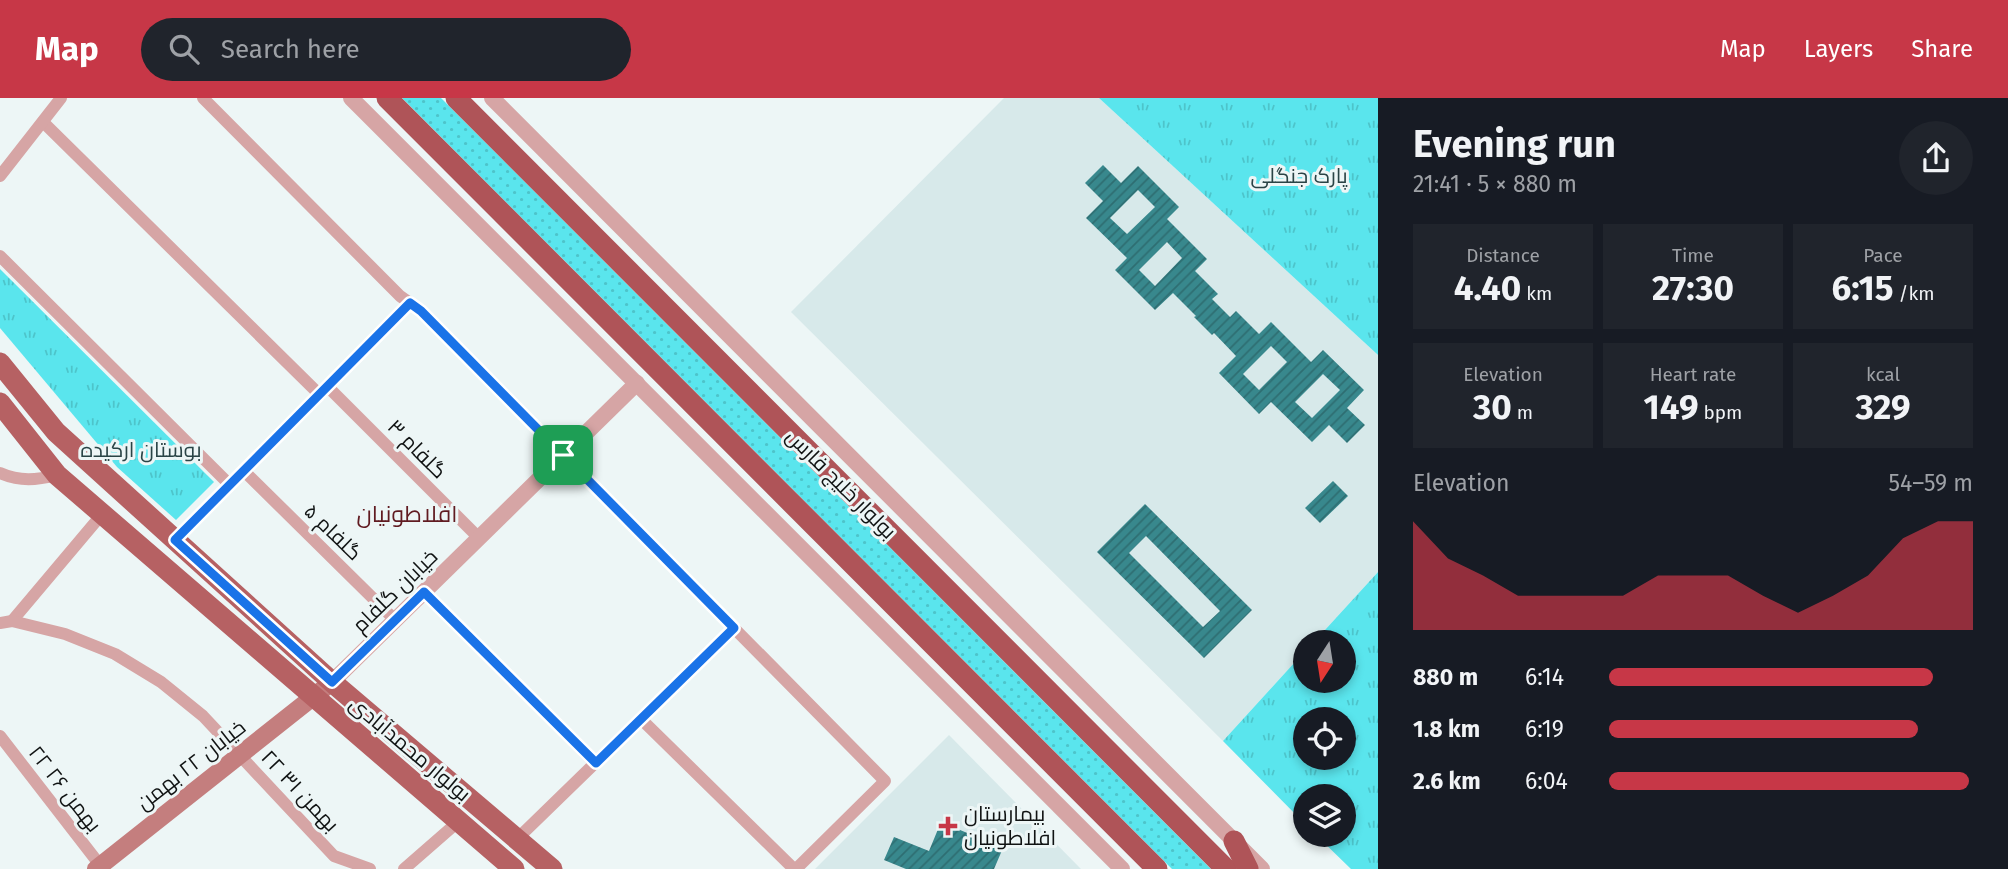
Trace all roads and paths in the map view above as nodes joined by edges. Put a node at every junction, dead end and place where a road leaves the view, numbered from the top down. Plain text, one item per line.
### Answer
1 (61, 98) edge
2 (203, 98) edge
3 (351, 98) edge
4 (387, 98) edge
5 (456, 98) edge
6 (492, 98) edge
7 (43, 121) junction
8 (0, 176) edge
9 (0, 256) edge
10 (410, 303) junction
11 (0, 363) edge
12 (637, 383) junction
13 (324, 391) junction
14 (0, 403) edge
15 (563, 455) junction
16 (243, 471) junction
17 (0, 473) edge
18 (57, 475) junction
19 (230, 485) junction
20 (103, 513) junction
21 (479, 538) junction
22 (175, 540) junction
23 (424, 592) junction
24 (395, 620) junction
25 (6, 622) edge
26 (734, 628) junction
27 (332, 682) junction
28 (315, 697) junction
29 (641, 719) junction
30 (0, 736) edge
31 (240, 756) junction
32 (596, 763) junction
33 (459, 821) junction
34 (1110, 822) junction
35 (517, 839) junction
36 (1092, 840) junction
37 (1234, 841) junction
38 (99, 868) edge
39 (370, 869) edge
40 (404, 869) edge
41 (514, 869) edge
42 (552, 869) edge
43 (795, 869) edge
44 (1122, 869) edge
45 (1157, 869) edge
46 (1227, 869) edge
47 (1248, 869) edge
48 (1262, 869) edge

1 - 7 street
2 - 10 street
3 - 12 street
4 - 34 highway
5 - 46 highway, بولوار خلیج فارس
6 - 37 street
7 - 8 street
7 - 13 street, گلفام ۳
9 - 19 street
10 - 13 street
10 - 15 street
11 - 22 main road, بولوار محمدآبادی
12 - 15 street, خیابان گلفام
12 - 36 street
13 - 16 street
13 - 21 street, گلفام ۳
14 - 18 main road, بولوار محمدآبادی
15 - 21 street, خیابان گلفام
15 - 26 street
16 - 19 street
16 - 24 street, گلفام ۵
17 - 18 street
18 - 20 main road, بولوار محمدآبادی
19 - 22 street
20 - 25 street
20 - 28 main road, بولوار محمدآبادی
21 - 23 street, خیابان گلفام
22 - 27 main road, بولوار محمدآبادی
23 - 24 street, خیابان گلفام
23 - 32 street
24 - 27 street, خیابان گلفام
25 - 31 street, ۲۲ بهمن ۳۱
26 - 29 street
26 - 43 street
27 - 28 main road, خیابان ۲۲ بهمن
27 - 35 main road, بولوار محمدآبادی
28 - 31 main road, خیابان ۲۲ بهمن
28 - 33 main road, بولوار محمدآبادی
29 - 32 street
29 - 43 street
30 - 38 street, ۲۲ بهمن ۲۶
31 - 38 main road, خیابان ۲۲ بهمن
31 - 39 street, ۲۲ بهمن ۳۱
32 - 35 street
33 - 40 street
33 - 41 main road, بولوار محمدآبادی
34 - 36 street
34 - 45 highway
35 - 42 main road, بولوار محمدآبادی
36 - 44 street
37 - 47 highway
37 - 48 street

